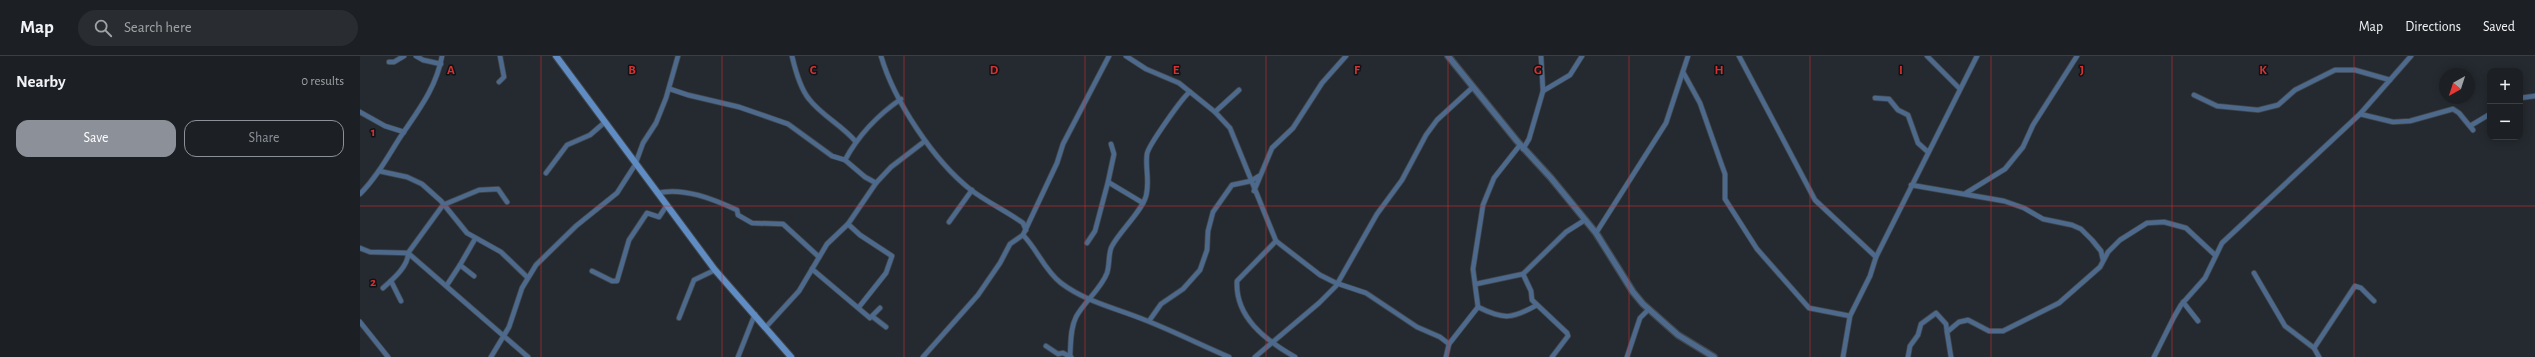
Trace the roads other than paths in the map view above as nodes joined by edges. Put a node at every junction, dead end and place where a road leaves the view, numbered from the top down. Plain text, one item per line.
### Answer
1 (404, 56) edge
2 (416, 56) edge
3 (442, 56) edge
4 (500, 56) edge
5 (556, 56) edge
6 (678, 56) edge
7 (792, 56) edge
8 (881, 56) edge
9 (1109, 56) edge
10 (1126, 56) edge
11 (1346, 56) edge
12 (1448, 56) edge
13 (1541, 56) edge
14 (1582, 56) edge
15 (1688, 56) edge
16 (1739, 56) edge
17 (1927, 56) edge
18 (1977, 56) edge
19 (2077, 56) edge
20 (2411, 56) edge
21 (389, 62) dead end
22 (440, 64) junction
23 (1683, 72) junction
24 (2390, 80) junction
25 (500, 82) dead end
26 (1473, 87) junction
27 (670, 88) junction
28 (1959, 88) junction
29 (1239, 90) dead end
30 (1542, 91) junction
31 (1190, 92) junction
32 (2194, 95) dead end
33 (2535, 96) edge
34 (1875, 98) dead end
35 (2523, 98) edge
36 (901, 99) junction
37 (360, 112) edge
38 (1215, 112) junction
39 (2360, 114) junction
40 (2487, 116) edge
41 (605, 122) junction
42 (404, 132) junction
43 (925, 141) junction
44 (856, 142) junction
45 (1111, 144) dead end
46 (1522, 147) junction
47 (1928, 152) junction
48 (845, 160) junction
49 (635, 165) junction
50 (379, 171) junction
51 (546, 173) dead end
52 (1259, 176) junction
53 (1251, 181) junction
54 (1108, 182) junction
55 (876, 183) junction
56 (1911, 185) junction
57 (972, 190) junction
58 (1254, 190) junction
59 (657, 193) junction
60 (1966, 193) junction
61 (360, 194) edge
62 (507, 202) dead end
63 (1143, 203) junction
64 (443, 205) junction
65 (667, 205) junction
66 (1585, 220) junction
67 (948, 222) dead end
68 (1030, 222) junction
69 (848, 224) junction
70 (1023, 224) junction
71 (1024, 233) junction
72 (1596, 233) junction
73 (474, 239) junction
74 (1276, 241) junction
75 (1087, 243) dead end
76 (360, 248) edge
77 (2108, 252) junction
78 (408, 253) junction
79 (2215, 255) junction
80 (2103, 256) junction
81 (819, 257) junction
82 (1876, 257) junction
83 (2103, 262) junction
84 (460, 265) junction
85 (812, 269) junction
86 (715, 270) junction
87 (592, 271) dead end
88 (2254, 273) dead end
89 (1524, 274) junction
90 (474, 276) dead end
91 (527, 277) junction
92 (391, 281) junction
93 (1336, 283) junction
94 (1476, 284) junction
95 (447, 285) junction
96 (384, 288) dead end
97 (1091, 300) junction
98 (401, 301) dead end
99 (2183, 302) junction
100 (2374, 302) dead end
101 (1537, 305) junction
102 (859, 307) junction
103 (1478, 307) junction
104 (880, 308) dead end
105 (1649, 309) junction
106 (755, 314) junction
107 (1850, 316) junction
108 (874, 317) junction
109 (679, 318) dead end
110 (1149, 321) junction
111 (2198, 321) dead end
112 (360, 322) edge
113 (766, 327) junction
114 (886, 327) dead end
115 (1947, 332) junction
116 (503, 335) junction
117 (1270, 343) junction
118 (1449, 344) junction
119 (1046, 346) dead end
120 (2314, 348) junction
121 (1071, 356) edge
122 (388, 357) edge
123 (490, 357) edge
124 (528, 357) edge
125 (738, 357) edge
126 (791, 357) edge
127 (923, 357) edge
128 (1229, 357) edge
129 (1255, 357) edge
130 (1295, 357) edge
131 (1446, 357) edge
132 (1552, 357) edge
133 (1627, 357) edge
134 (1714, 357) edge
135 (1843, 357) edge
136 (1908, 357) edge
137 (1951, 357) edge
138 (2154, 357) edge
139 (2319, 357) edge

1 - 21 street
2 - 22 street
3 - 22 street
4 - 25 street
5 - 41 main road
6 - 27 street
7 - 44 street
8 - 36 street
9 - 68 street
10 - 31 street
11 - 52 street
12 - 26 street
13 - 30 street
14 - 30 street
15 - 23 street
16 - 82 street
17 - 28 street
18 - 28 street
19 - 60 street
20 - 24 street
22 - 42 street
23 - 72 street
23 - 107 street
24 - 32 street
24 - 39 street
26 - 46 street
26 - 93 street
27 - 48 street
27 - 49 street
28 - 47 street
29 - 38 street
30 - 46 street
31 - 38 street
31 - 63 street
33 - 35 street
34 - 47 street
36 - 43 street
36 - 44 street
37 - 42 street
38 - 53 street
39 - 40 street
39 - 79 street
41 - 49 main road
41 - 51 street
42 - 50 street
43 - 55 street
43 - 57 street
44 - 48 street
45 - 54 street
46 - 66 street
46 - 94 street
47 - 56 street
48 - 55 street
49 - 59 main road
49 - 91 street
50 - 61 street
50 - 64 street
52 - 53 street
52 - 58 street
53 - 58 street
53 - 110 street
54 - 63 street
54 - 75 street
55 - 69 street
56 - 60 street
56 - 82 street
57 - 67 street
57 - 70 street
58 - 74 street
59 - 65 main road
59 - 81 street
60 - 80 street
62 - 64 street
63 - 97 street
64 - 73 street
64 - 78 street
65 - 86 main road
65 - 87 street
66 - 72 street
66 - 89 street
68 - 70 street
68 - 71 street
69 - 81 street
69 - 102 street
70 - 71 street
71 - 97 street
71 - 127 street
72 - 105 street
73 - 84 street
73 - 91 street
74 - 93 street
74 - 117 street
76 - 78 street
77 - 79 street
77 - 80 street
77 - 83 street
78 - 92 street
78 - 95 street
79 - 99 street
80 - 83 street
81 - 85 street
82 - 107 street
83 - 115 street
84 - 90 street
84 - 95 street
85 - 102 street
85 - 113 street
86 - 106 main road
86 - 109 street
88 - 120 street
89 - 94 street
89 - 101 street
91 - 116 street
92 - 96 street
92 - 98 street
93 - 117 street
93 - 118 street
94 - 103 street
95 - 116 street
97 - 110 street
97 - 121 street
99 - 111 street
99 - 138 street
100 - 120 street
101 - 103 street
101 - 132 street
102 - 108 street
103 - 118 street
104 - 108 street
105 - 133 street
105 - 134 street
106 - 113 main road
106 - 125 street
107 - 135 street
108 - 114 street
110 - 128 street
112 - 122 street
113 - 126 main road
115 - 136 street
115 - 137 street
116 - 123 street
116 - 124 street
117 - 129 street
117 - 130 street
118 - 131 street
119 - 121 street
120 - 139 street

